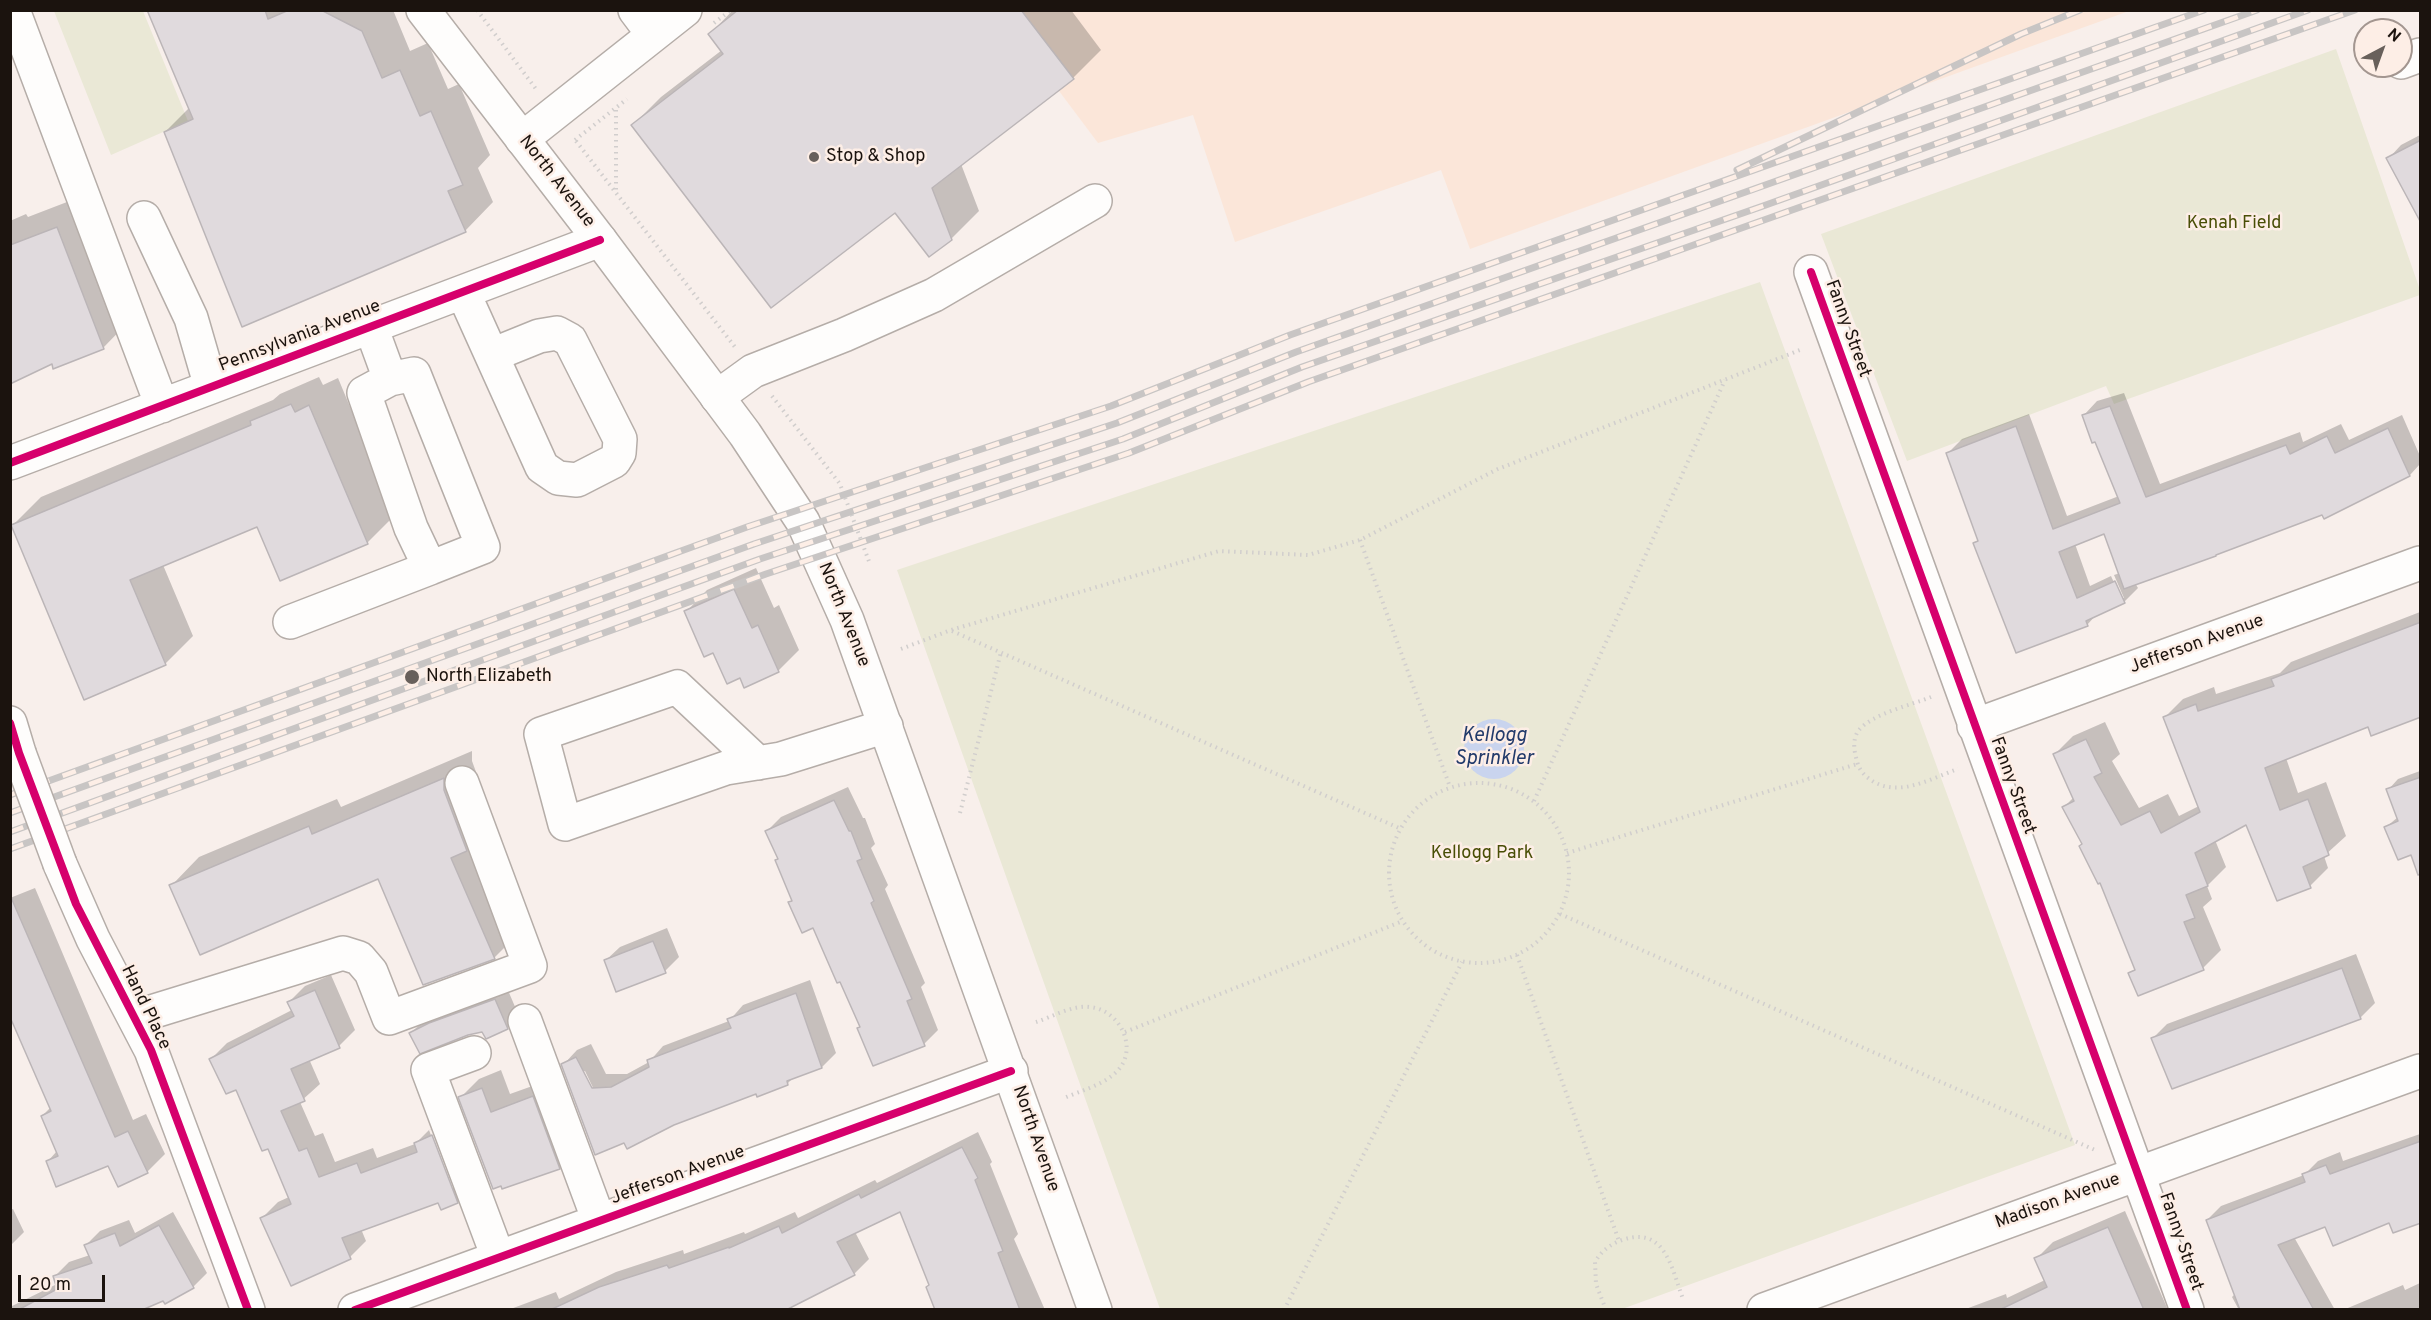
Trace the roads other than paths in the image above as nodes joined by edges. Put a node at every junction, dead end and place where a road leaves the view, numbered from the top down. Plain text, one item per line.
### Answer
1 (13, 10) edge
2 (423, 10) edge
3 (685, 10) edge
4 (644, 22) edge
5 (522, 139) junction
6 (1095, 201) dead end
7 (144, 218) dead end
8 (600, 240) junction
9 (1811, 272) dead end
10 (463, 292) junction
11 (371, 327) junction
12 (492, 355) junction
13 (390, 379) junction
14 (211, 387) junction
15 (717, 397) junction
16 (162, 406) junction
17 (10, 463) edge
18 (2421, 563) edge
19 (430, 568) junction
20 (290, 622) dead end
21 (886, 726) junction
22 (1974, 726) junction
23 (15, 738) edge
24 (758, 763) junction
25 (462, 783) dead end
26 (135, 1017) junction
27 (525, 1021) dead end
28 (474, 1053) dead end
29 (1011, 1071) junction
30 (2421, 1071) edge
31 (2139, 1172) junction
32 (599, 1221) junction
33 (498, 1257) junction
34 (248, 1310) edge
35 (355, 1310) edge
36 (1095, 1310) edge
37 (1764, 1310) edge
38 (2187, 1310) edge

1 - 16 street
2 - 5 street, North Avenue
3 - 4 street
4 - 5 street
5 - 8 street, North Avenue
6 - 15 street
7 - 14 street
8 - 10 street, Pennsylvania Avenue
8 - 15 street, North Avenue
9 - 22 street, Fanny Street
10 - 11 street, Pennsylvania Avenue
10 - 12 street
11 - 13 street
11 - 14 street, Pennsylvania Avenue
12 - 12 street
13 - 19 street
13 - 19 street
14 - 16 street, Pennsylvania Avenue
15 - 21 street, North Avenue
16 - 17 street, Pennsylvania Avenue
18 - 22 street, Jefferson Avenue
19 - 20 street
21 - 24 street
21 - 29 street, North Avenue
22 - 31 street, Fanny Street
23 - 26 street, Hand Place, bridge
24 - 24 street
25 - 26 street
26 - 34 street, Hand Place
27 - 32 street
28 - 33 street
29 - 32 street, Jefferson Avenue
29 - 36 street, North Avenue
30 - 31 street, Madison Avenue
31 - 37 street, Madison Avenue
31 - 38 street, Fanny Street
32 - 33 street, Jefferson Avenue
33 - 35 street, Jefferson Avenue

